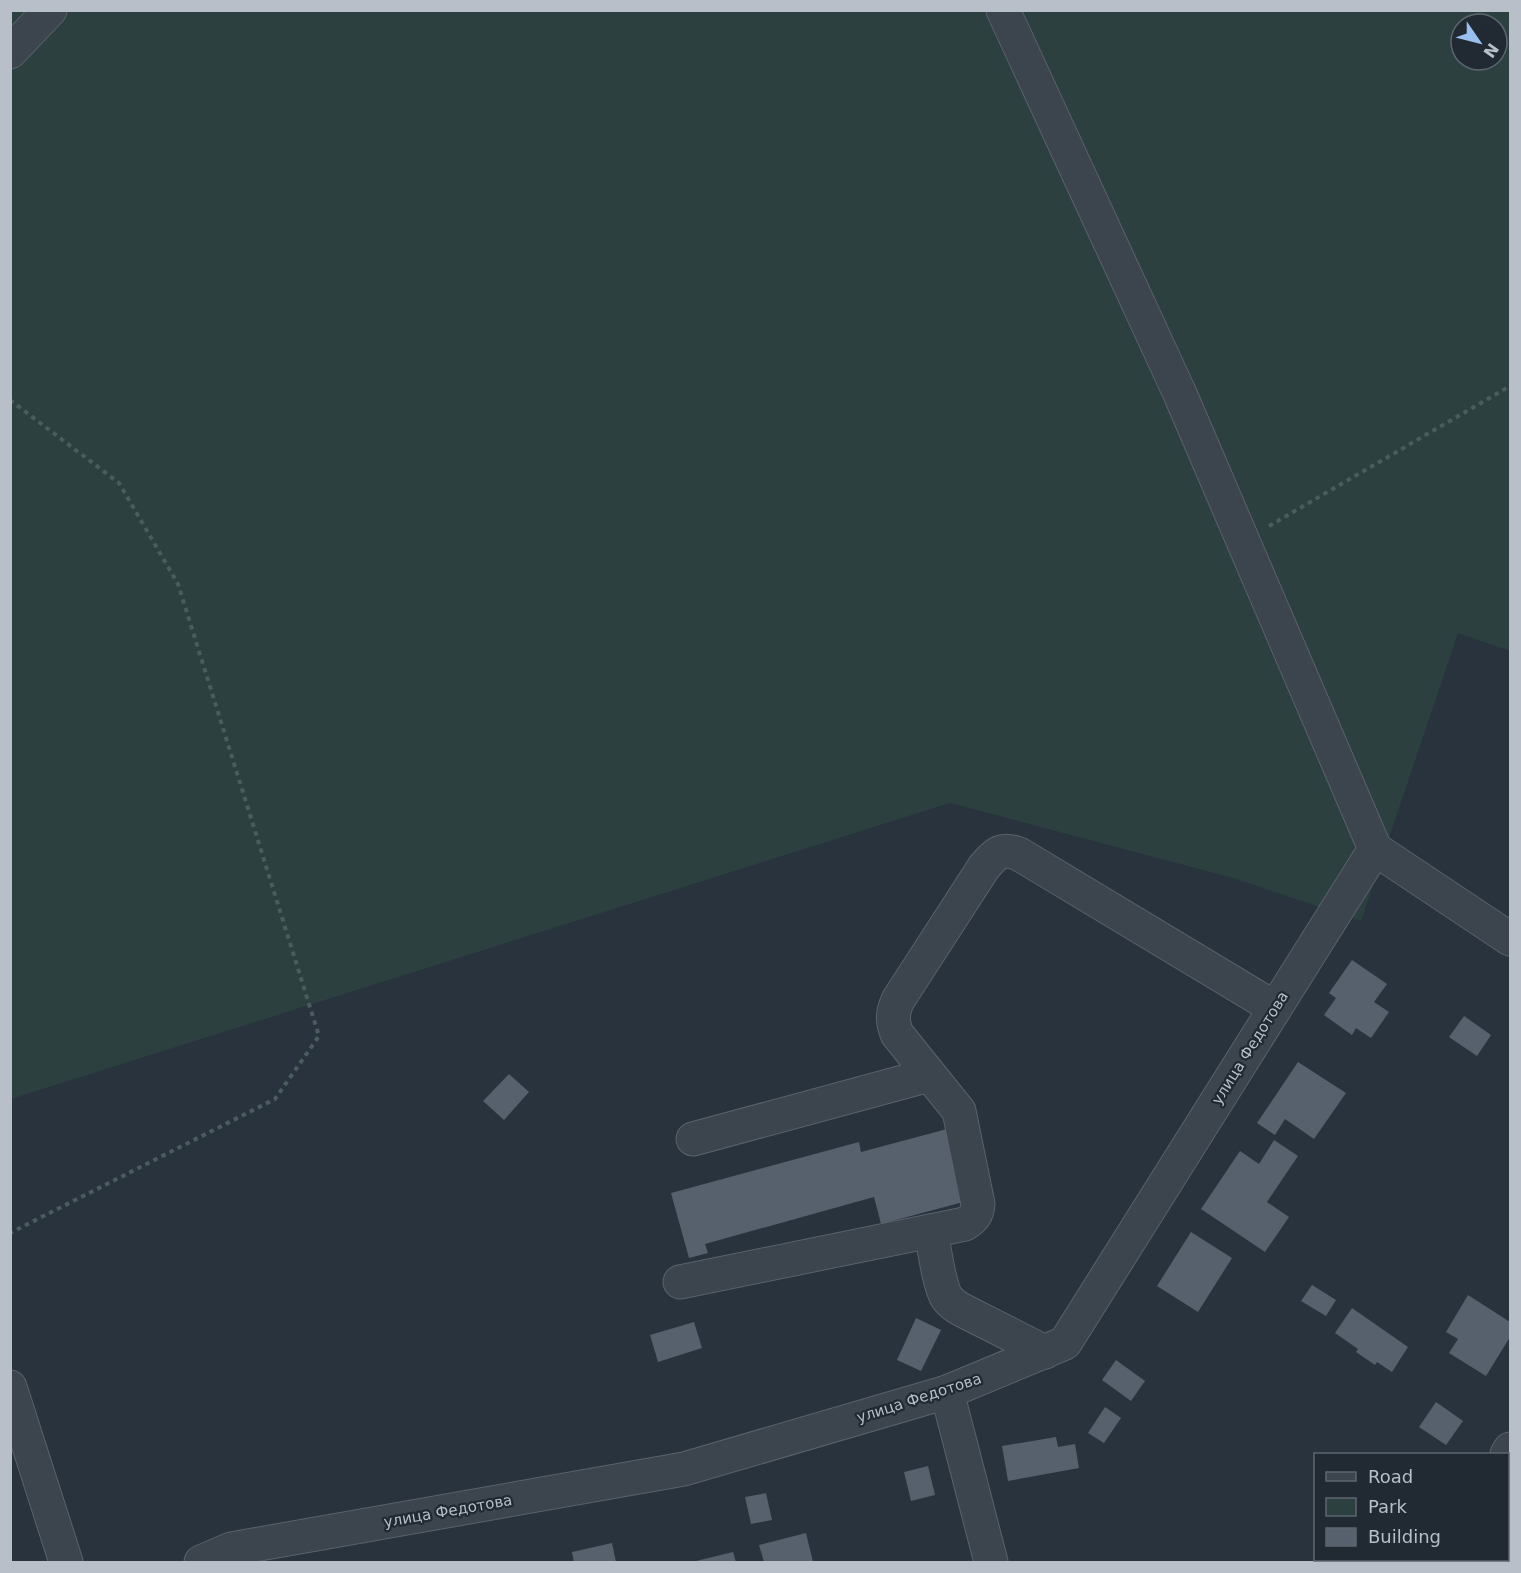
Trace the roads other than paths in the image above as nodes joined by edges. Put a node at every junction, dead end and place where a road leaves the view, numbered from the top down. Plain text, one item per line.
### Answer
1 (50, 10) edge
2 (1003, 10) edge
3 (10, 52) edge
4 (1375, 849) junction
5 (1510, 939) edge
6 (1275, 1008) junction
7 (929, 1075) junction
8 (693, 1139) dead end
9 (931, 1231) junction
10 (680, 1282) dead end
11 (1045, 1352) junction
12 (10, 1387) edge
13 (947, 1392) junction
14 (66, 1563) edge
15 (201, 1563) edge
16 (991, 1563) edge

1 - 3 street
2 - 4 street
4 - 5 street
4 - 6 street, улица Федотова
6 - 7 street
6 - 11 street, улица Федотова
7 - 8 street
7 - 9 street
9 - 10 street
9 - 11 street
11 - 13 street, улица Федотова
12 - 14 street
13 - 15 street, улица Федотова
13 - 16 street

